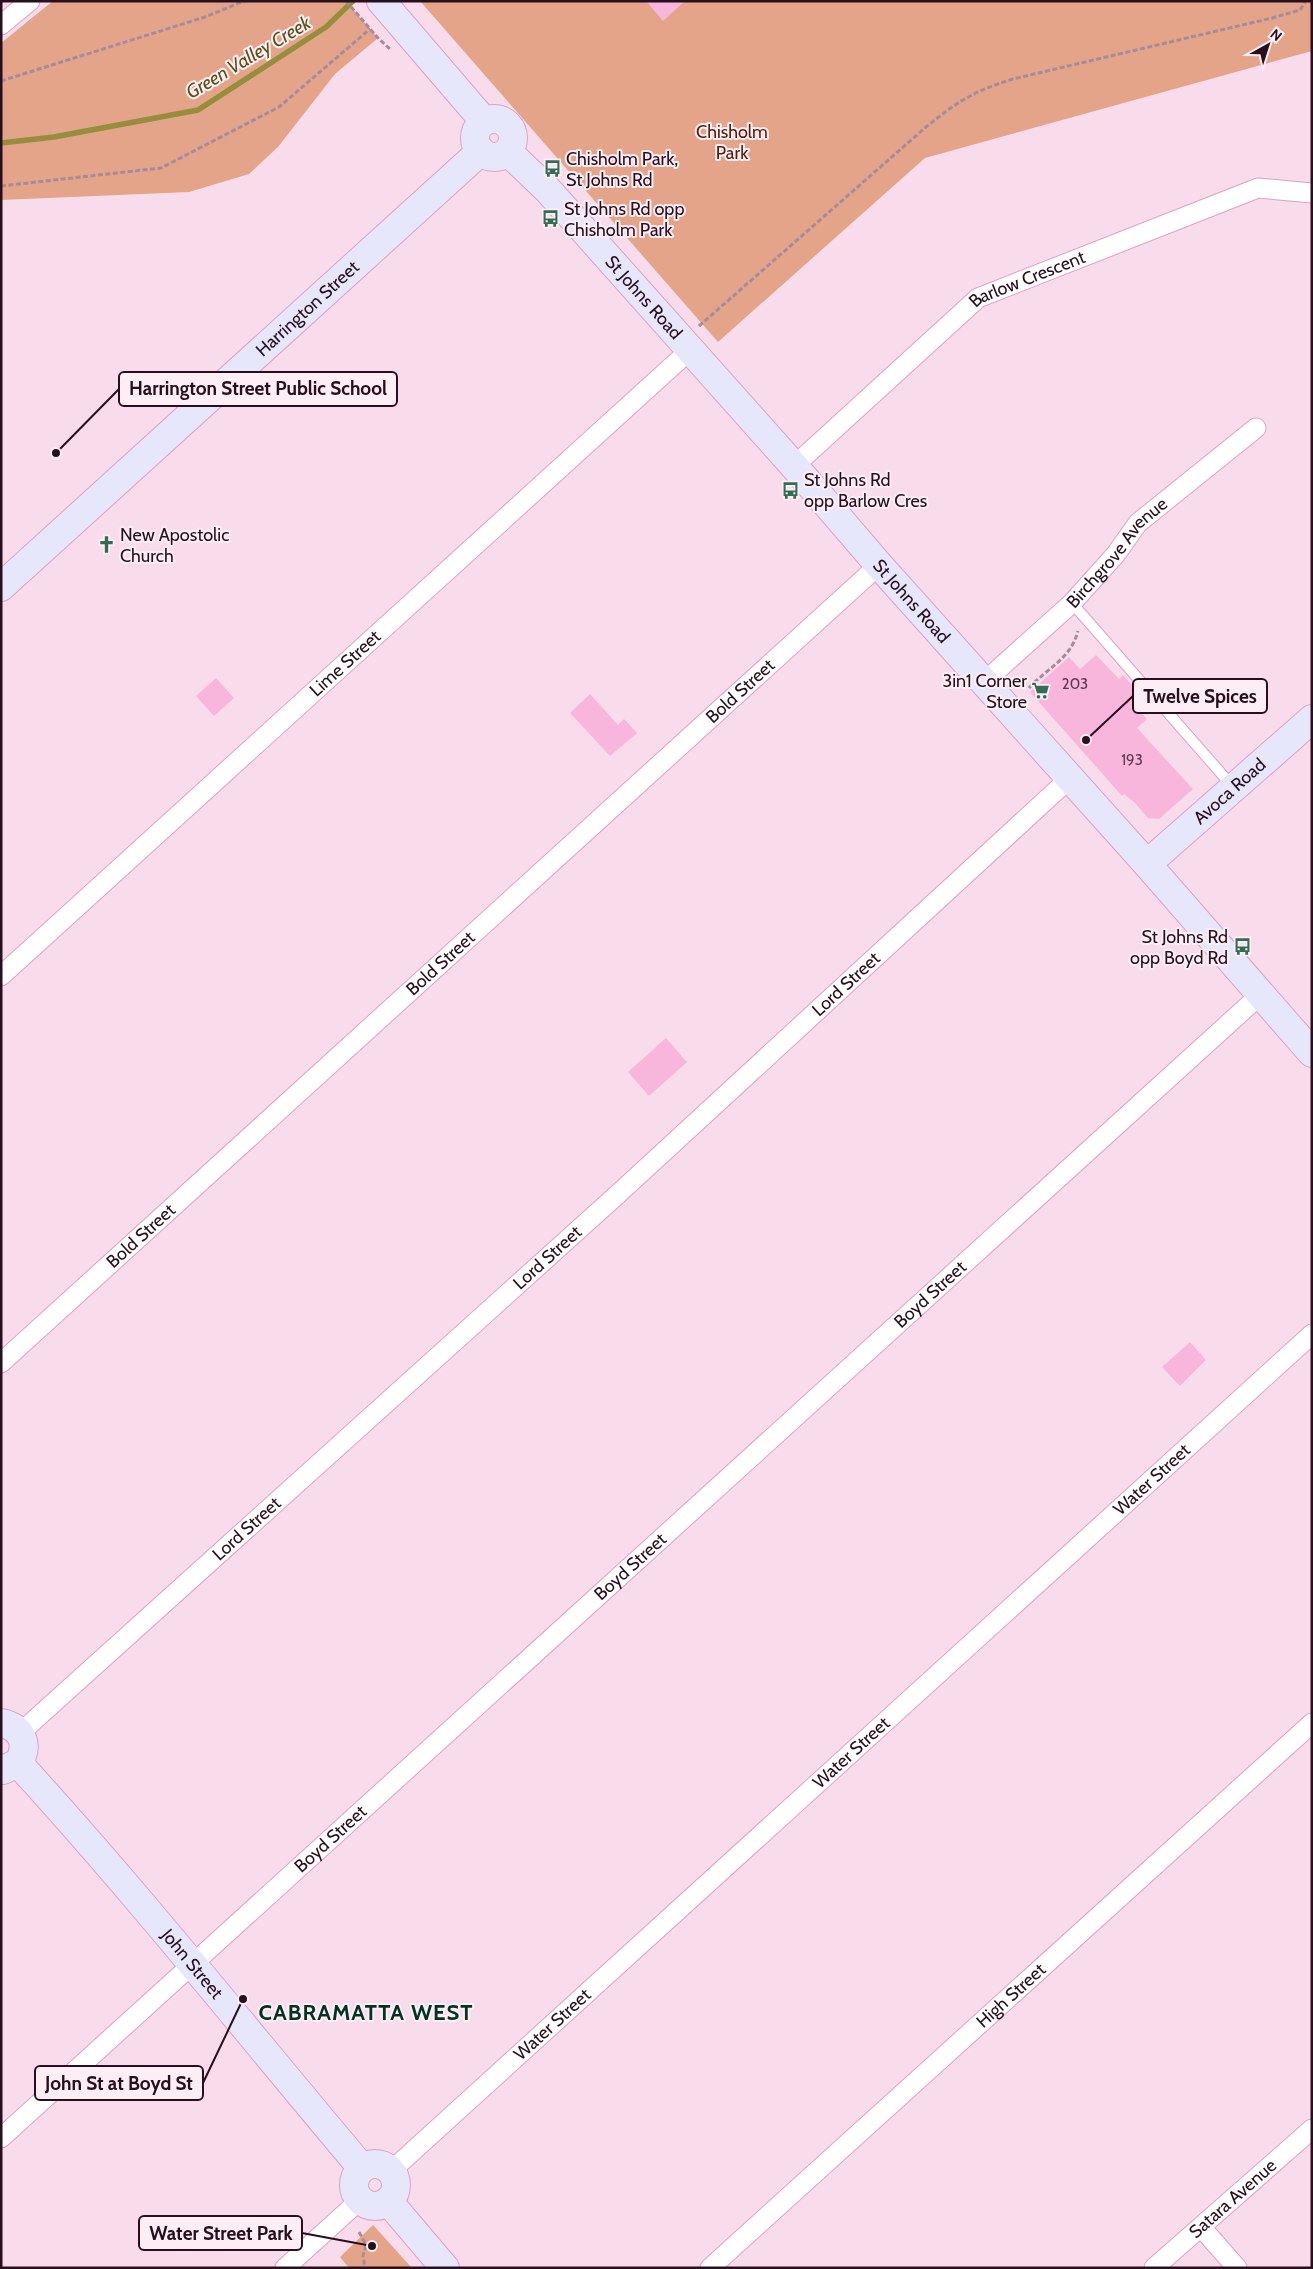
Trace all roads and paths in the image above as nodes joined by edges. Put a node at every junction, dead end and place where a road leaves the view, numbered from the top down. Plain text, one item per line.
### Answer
1 (30, 1) edge
2 (244, 1) edge
3 (346, 1) edge
4 (1306, 1) edge
5 (382, 2) edge
6 (1, 26) edge
7 (370, 29) junction
8 (398, 55) dead end
9 (1, 81) edge
10 (484, 121) junction
11 (481, 151) junction
12 (508, 152) junction
13 (1, 186) edge
14 (1312, 193) edge
15 (694, 338) junction
16 (1256, 428) dead end
17 (794, 466) junction
18 (879, 565) junction
19 (1, 587) edge
20 (1072, 603) junction
21 (1086, 620) junction
22 (984, 682) junction
23 (1029, 688) dead end
24 (1312, 719) edge
25 (1070, 778) junction
26 (1234, 788) junction
27 (1147, 864) junction
28 (1, 976) edge
29 (1260, 995) junction
30 (1312, 1053) edge
31 (1312, 1334) edge
32 (1, 1363) edge
33 (1312, 1723) edge
34 (11, 1728) edge
35 (10, 1767) edge
36 (194, 1963) junction
37 (1312, 2129) edge
38 (1, 2138) edge
39 (362, 2168) junction
40 (391, 2171) junction
41 (361, 2199) junction
42 (388, 2201) junction
43 (1201, 2227) junction
44 (359, 2232) dead end
45 (285, 2268) edge
46 (365, 2268) edge
47 (445, 2268) edge
48 (710, 2268) edge
49 (1154, 2268) edge
50 (1237, 2268) edge

1 - 6 street
2 - 9 path
3 - 7 path
4 - 15 path
5 - 10 main road
7 - 8 path
7 - 13 path
10 - 11 main road
10 - 12 main road
11 - 12 main road
11 - 19 main road, Harrington Street
12 - 15 main road, St Johns Road
14 - 17 street, Barlow Crescent
15 - 17 main road, St Johns Road
15 - 28 street, Lime Street
16 - 20 street, Birchgrove Avenue
17 - 18 main road, St Johns Road
18 - 22 main road, St Johns Road
18 - 32 street, Bold Street
20 - 21 lane
20 - 22 street, Birchgrove Avenue
21 - 23 path
21 - 26 lane
22 - 25 main road, St Johns Road
24 - 26 main road, Avoca Road
25 - 27 main road, St Johns Road
25 - 34 street, Lord Street
26 - 27 main road, Avoca Road
27 - 29 main road, St Johns Road
29 - 30 main road, St Johns Road
29 - 36 street, Boyd Street
31 - 40 street, Water Street
33 - 48 street, High Street
34 - 35 main road
35 - 36 main road, John Street
36 - 38 street, Boyd Street
36 - 39 main road, John Street
37 - 43 street, Satara Avenue
39 - 40 main road
39 - 41 main road
40 - 42 main road
41 - 42 main road
41 - 45 street
42 - 47 main road
43 - 49 street, Satara Avenue
43 - 50 street
44 - 46 path

